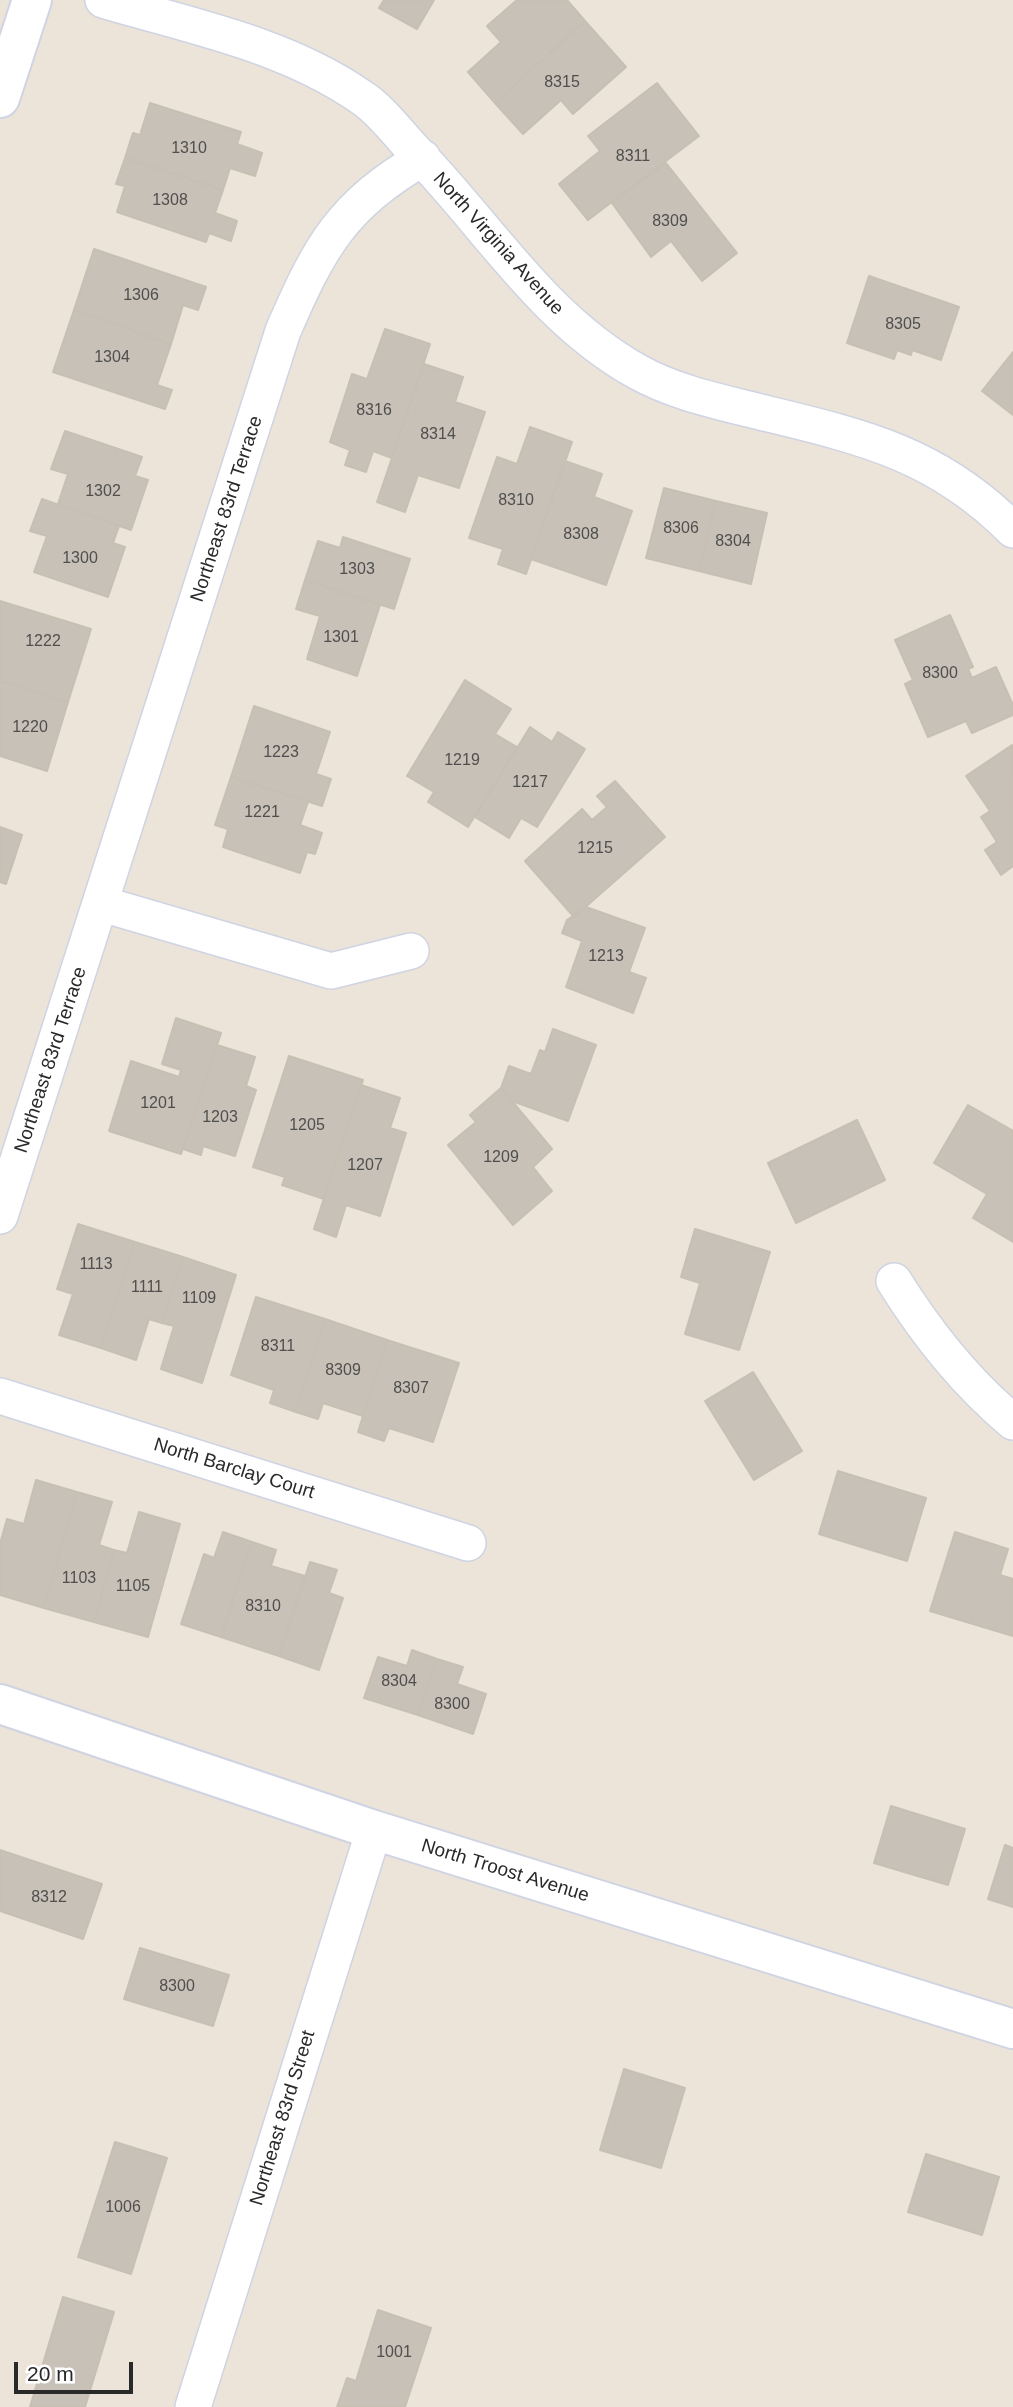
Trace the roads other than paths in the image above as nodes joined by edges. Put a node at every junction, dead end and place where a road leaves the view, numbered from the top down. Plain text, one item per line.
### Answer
1 (32, 0) edge
2 (103, 0) edge
3 (0, 98) edge
4 (422, 158) junction
5 (1013, 530) edge
6 (102, 904) junction
7 (411, 951) dead end
8 (0, 1216) edge
9 (894, 1281) dead end
10 (0, 1396) edge
11 (1013, 1422) edge
12 (468, 1543) dead end
13 (0, 1704) edge
14 (374, 1830) junction
15 (1013, 2029) edge
16 (193, 2407) edge

1 - 3 street
2 - 4 street, North Virginia Avenue
4 - 5 street, North Virginia Avenue
4 - 6 street, Northeast 83rd Terrace
6 - 7 street
6 - 8 street, Northeast 83rd Terrace
9 - 11 street
10 - 12 street, North Barclay Court
13 - 14 street, North Troost Avenue
14 - 15 street, North Troost Avenue
14 - 16 street, Northeast 83rd Street

